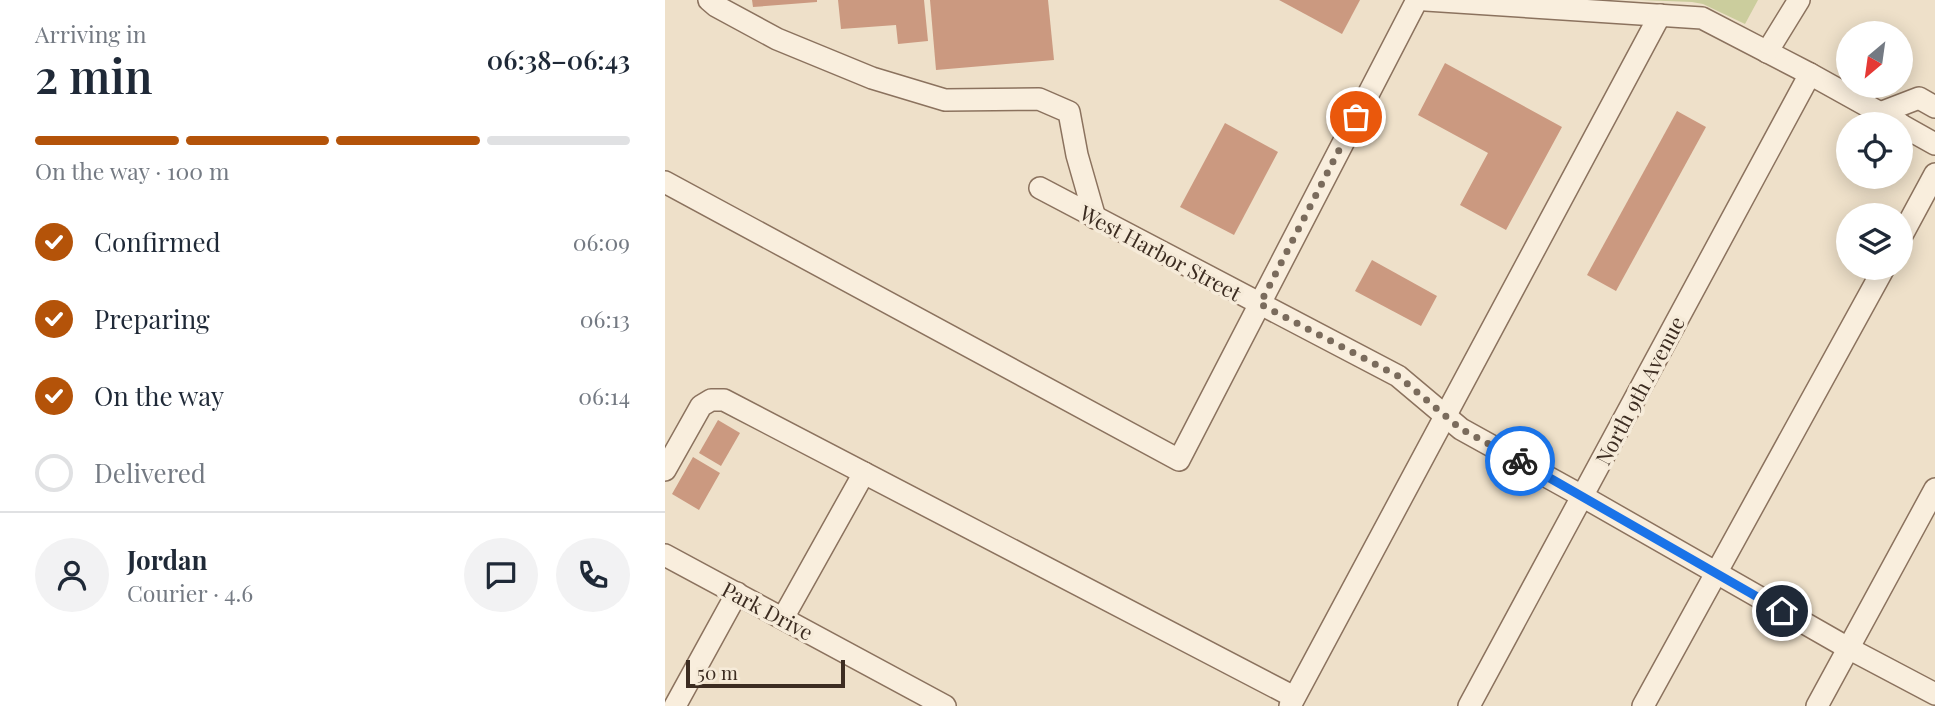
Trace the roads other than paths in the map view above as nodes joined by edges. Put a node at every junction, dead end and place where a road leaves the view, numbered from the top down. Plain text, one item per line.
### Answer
1 (709, 0) edge
2 (1417, 0) edge
3 (1426, 0) edge
4 (1799, 0) edge
5 (1660, 15) junction
6 (1767, 52) junction
7 (1810, 74) junction
8 (1935, 107) edge
9 (1878, 112) edge
10 (1883, 112) edge
11 (1913, 132) edge
12 (1935, 144) edge
13 (1935, 174) edge
14 (665, 182) edge
15 (1040, 188) dead end
16 (1913, 215) edge
17 (1095, 218) junction
18 (1877, 280) edge
19 (1260, 304) junction
20 (1445, 417) junction
21 (665, 470) edge
22 (864, 473) junction
23 (1935, 489) edge
24 (1582, 496) junction
25 (665, 555) edge
26 (1716, 573) junction
27 (737, 593) junction
28 (783, 618) junction
29 (1848, 648) junction
30 (1935, 694) edge
31 (1292, 701) edge
32 (675, 706) edge
33 (945, 706) edge
34 (1469, 706) edge
35 (1643, 706) edge
36 (1817, 706) edge

1 - 17 street
2 - 19 street
3 - 5 street
4 - 6 street
5 - 6 street
5 - 20 street
6 - 7 street
7 - 9 street
7 - 24 street, North 9th Avenue
8 - 10 street
11 - 12 street
13 - 16 street
14 - 19 street
15 - 17 street, West Harbor Street
17 - 19 street, West Harbor Street
18 - 26 street
19 - 20 street, West Harbor Street
20 - 24 street, West Harbor Street
20 - 31 street
21 - 22 street
22 - 28 street
22 - 31 street
23 - 29 street
24 - 26 street, West Harbor Street
24 - 34 street, North 9th Avenue
25 - 27 street, Park Drive
26 - 29 street, West Harbor Street
26 - 35 street
27 - 28 street, Park Drive
27 - 32 street
28 - 33 street, Park Drive
29 - 30 street, West Harbor Street
29 - 36 street

